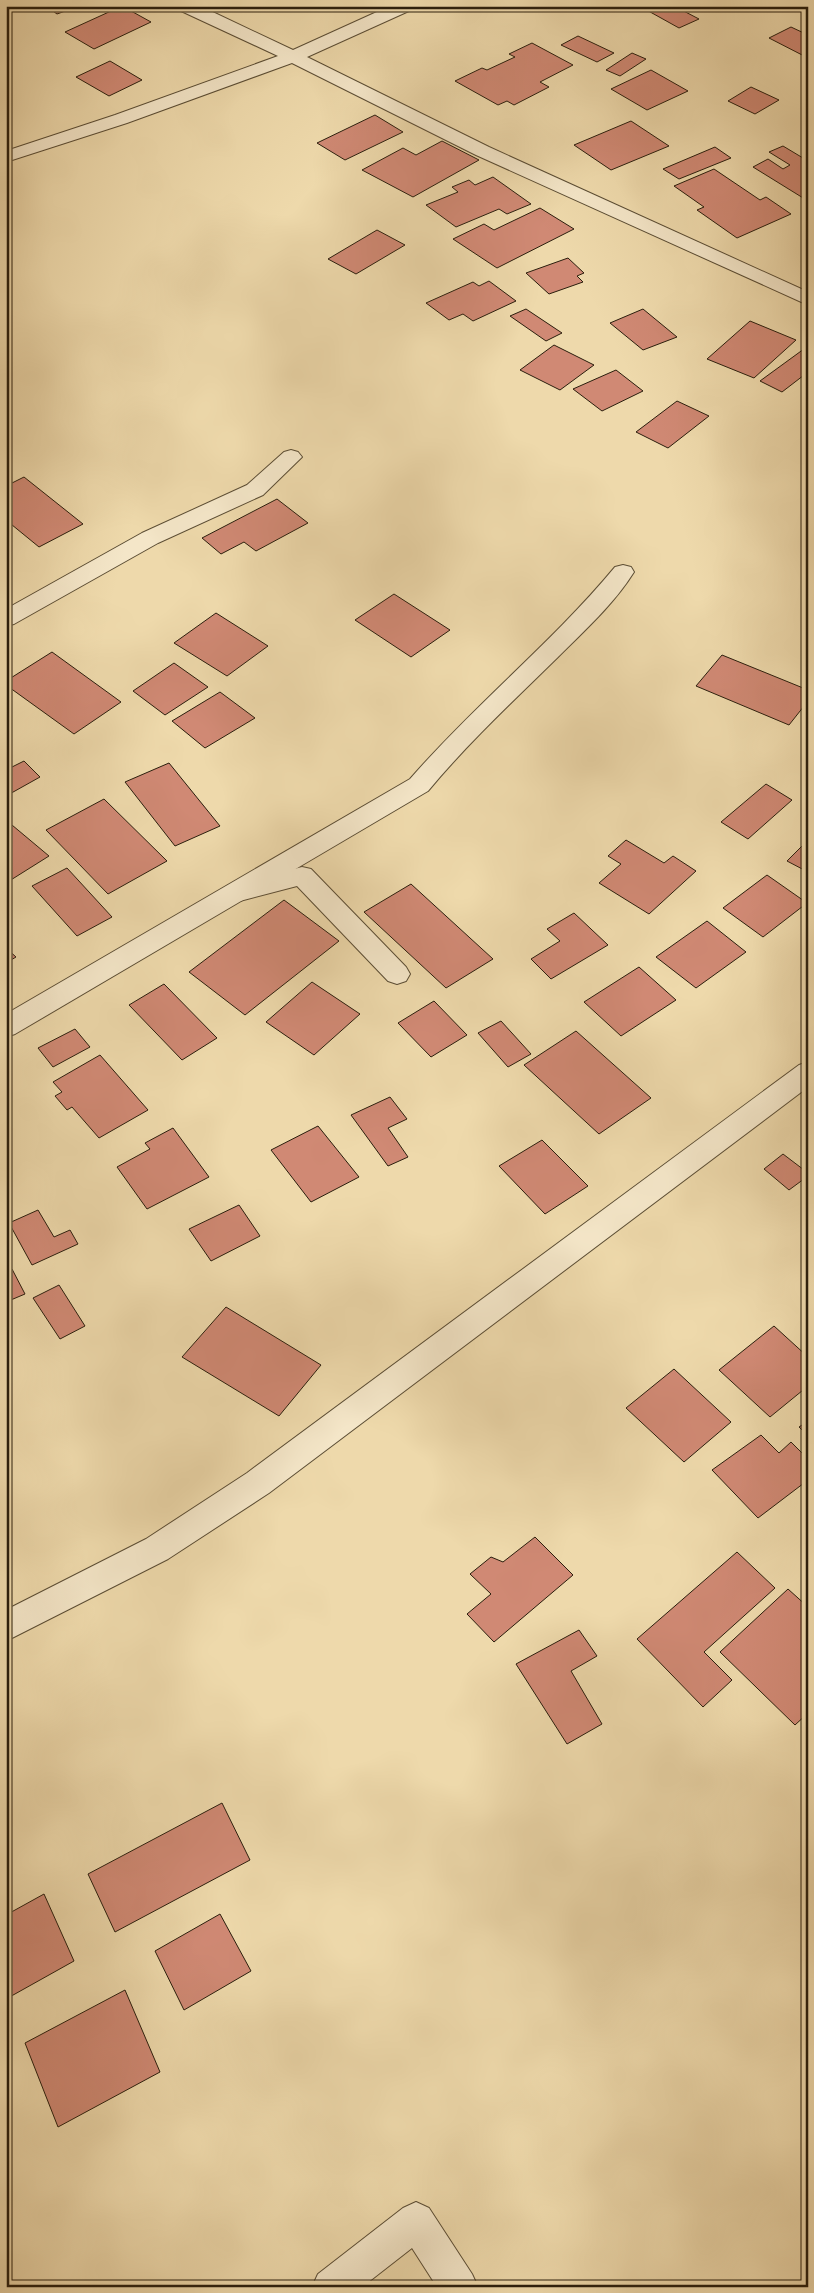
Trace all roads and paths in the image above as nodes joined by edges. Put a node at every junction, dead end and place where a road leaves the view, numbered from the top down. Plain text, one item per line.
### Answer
1 (185, 6) edge
2 (404, 6) edge
3 (294, 56) junction
4 (6, 157) edge
5 (808, 299) edge
6 (291, 457) dead end
7 (623, 572) dead end
8 (6, 619) edge
9 (236, 893) junction
10 (397, 974) dead end
11 (6, 1027) edge
12 (808, 1072) edge
13 (6, 1626) edge
14 (331, 2287) edge
15 (459, 2287) edge

1 - 3 street
2 - 3 street
3 - 4 street
3 - 5 street
6 - 8 street
7 - 9 street
9 - 10 street
9 - 11 street
12 - 13 street
14 - 15 street

